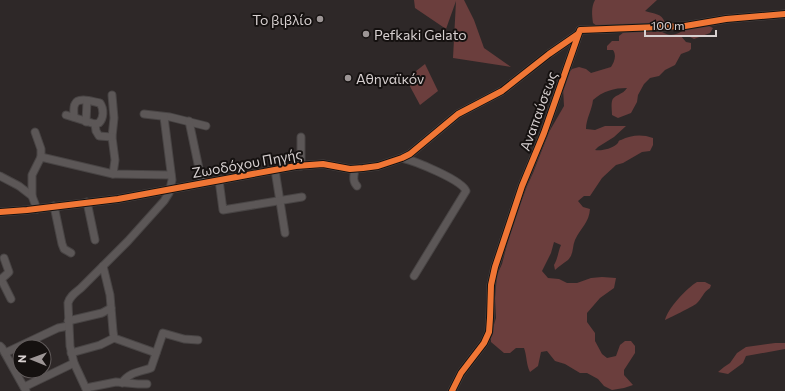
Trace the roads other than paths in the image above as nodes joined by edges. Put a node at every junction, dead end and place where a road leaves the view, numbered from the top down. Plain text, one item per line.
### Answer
1 (785, 14) edge
2 (578, 34) junction
3 (564, 45) junction
4 (572, 53) junction
5 (112, 95) dead end
6 (87, 101) junction
7 (144, 114) dead end
8 (164, 116) junction
9 (189, 121) junction
10 (86, 122) junction
11 (95, 124) junction
12 (206, 126) dead end
13 (35, 132) dead end
14 (112, 137) junction
15 (301, 137) dead end
16 (41, 157) junction
17 (402, 158) junction
18 (301, 166) junction
19 (355, 168) junction
20 (275, 170) junction
21 (113, 174) junction
22 (171, 174) junction
23 (0, 176) edge
24 (219, 180) junction
25 (202, 183) junction
26 (357, 186) dead end
27 (171, 188) junction
28 (32, 196) junction
29 (302, 196) dead end
30 (280, 201) junction
31 (87, 202) junction
32 (54, 206) junction
33 (37, 209) junction
34 (0, 212) edge
35 (285, 233) dead end
36 (94, 240) dead end
37 (71, 253) dead end
38 (4, 258) dead end
39 (103, 266) junction
40 (414, 276) dead end
41 (1, 279) edge
42 (11, 299) dead end
43 (111, 308) junction
44 (68, 323) junction
45 (114, 338) junction
46 (198, 340) dead end
47 (0, 346) edge
48 (5, 353) junction
49 (156, 353) junction
50 (71, 354) junction
51 (74, 363) junction
52 (122, 383) junction
53 (147, 384) dead end
54 (25, 389) edge
55 (86, 390) edge
56 (452, 391) edge

1 - 2 street
2 - 3 street, Ζωοδόχου Πηγής
2 - 4 street, Αναπαύσεως
3 - 4 street
3 - 17 street, Ζωοδόχου Πηγής
4 - 56 street, Αναπαύσεως
5 - 14 street
6 - 10 street
6 - 10 street
6 - 11 street
7 - 8 street
8 - 9 street
8 - 22 street
9 - 12 street
9 - 25 street
10 - 11 street
11 - 14 street
13 - 16 street
14 - 21 street
15 - 18 street
16 - 21 street
16 - 28 street
17 - 19 street, Ζωοδόχου Πηγής
17 - 40 street
18 - 19 street, Ζωοδόχου Πηγής
18 - 20 street, Ζωοδόχου Πηγής
19 - 26 street
20 - 24 street, Ζωοδόχου Πηγής
20 - 30 street
21 - 22 street
22 - 27 street
23 - 28 street
24 - 25 street, Ζωοδόχου Πηγής
24 - 30 street
25 - 27 street, Ζωοδόχου Πηγής
27 - 31 street, Ζωοδόχου Πηγής
27 - 39 street
28 - 33 street
29 - 30 street
30 - 35 street
31 - 32 street, Ζωοδόχου Πηγής
31 - 36 street
32 - 33 street, Ζωοδόχου Πηγής
32 - 37 street
33 - 34 street, Ζωοδόχου Πηγής
38 - 41 street
39 - 43 street
39 - 44 street
41 - 42 street
43 - 44 street
43 - 45 street
44 - 48 street
44 - 50 street
45 - 49 street
45 - 50 street
46 - 49 street
47 - 48 street
48 - 54 street
49 - 52 street
50 - 51 street
51 - 54 street
51 - 55 street
52 - 53 street
52 - 55 street

